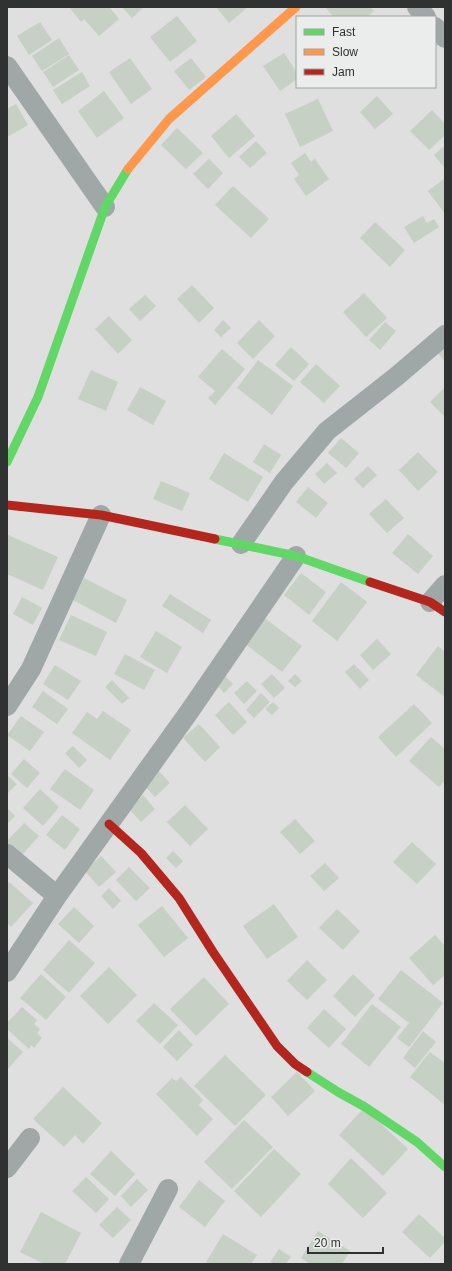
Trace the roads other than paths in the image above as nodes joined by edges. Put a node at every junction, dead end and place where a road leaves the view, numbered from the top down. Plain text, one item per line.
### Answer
1 (296, 7) edge
2 (417, 7) edge
3 (425, 16) edge
4 (436, 28) edge
5 (445, 38) edge
6 (7, 66) edge
7 (105, 207) junction
8 (445, 335) edge
9 (7, 462) edge
10 (7, 505) edge
11 (100, 515) junction
12 (241, 544) junction
13 (296, 556) junction
14 (445, 585) edge
15 (438, 607) edge
16 (7, 706) edge
17 (109, 824) junction
18 (7, 854) edge
19 (57, 896) junction
20 (7, 972) edge
21 (30, 1138) dead end
22 (445, 1167) edge
23 (7, 1168) edge
24 (168, 1189) dead end
25 (129, 1264) edge

1 - 7 street
2 - 3 street
4 - 5 street
6 - 7 street
7 - 9 street
8 - 12 street
10 - 11 street
11 - 12 street
11 - 16 street
12 - 13 street
13 - 15 street
13 - 17 street
14 - 15 street
17 - 19 street
17 - 22 street
18 - 19 street
19 - 20 street
21 - 23 street
24 - 25 street

